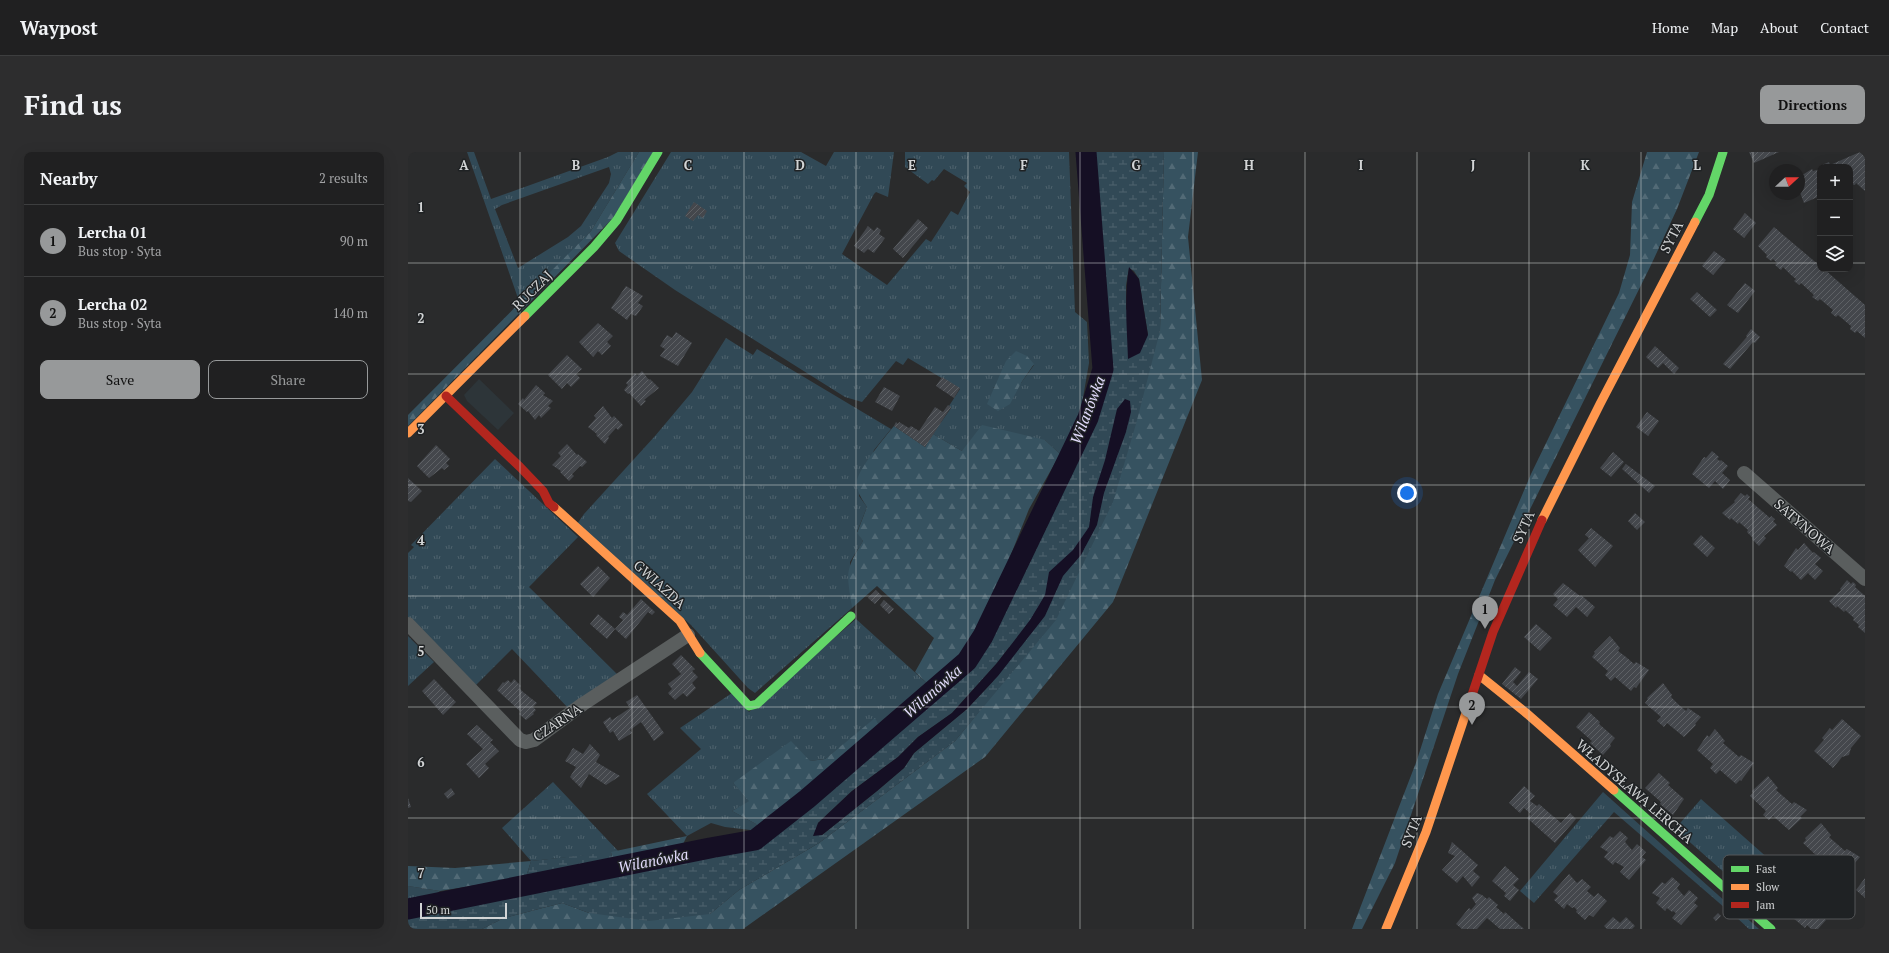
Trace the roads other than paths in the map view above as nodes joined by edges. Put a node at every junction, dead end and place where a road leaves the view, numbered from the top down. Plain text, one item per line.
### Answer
1 (658, 152) edge
2 (1723, 152) edge
3 (446, 396) junction
4 (408, 433) edge
5 (1744, 473) dead end
6 (1865, 579) edge
7 (851, 616) dead end
8 (408, 624) edge
9 (688, 635) junction
10 (1479, 675) junction
11 (1723, 887) edge
12 (1760, 919) edge
13 (1386, 929) edge
14 (1771, 929) edge

1 - 3 street, RUCZAJ
2 - 10 street, SYTA
3 - 4 street, RUCZAJ
3 - 9 street, GWIAZDA
5 - 6 street, SATYNOWA
7 - 9 street, GWIAZDA
8 - 9 street, CZARNA
10 - 11 street, WŁADYSŁAWA LERCHA
10 - 13 street, SYTA
12 - 14 street, WŁADYSŁAWA LERCHA

